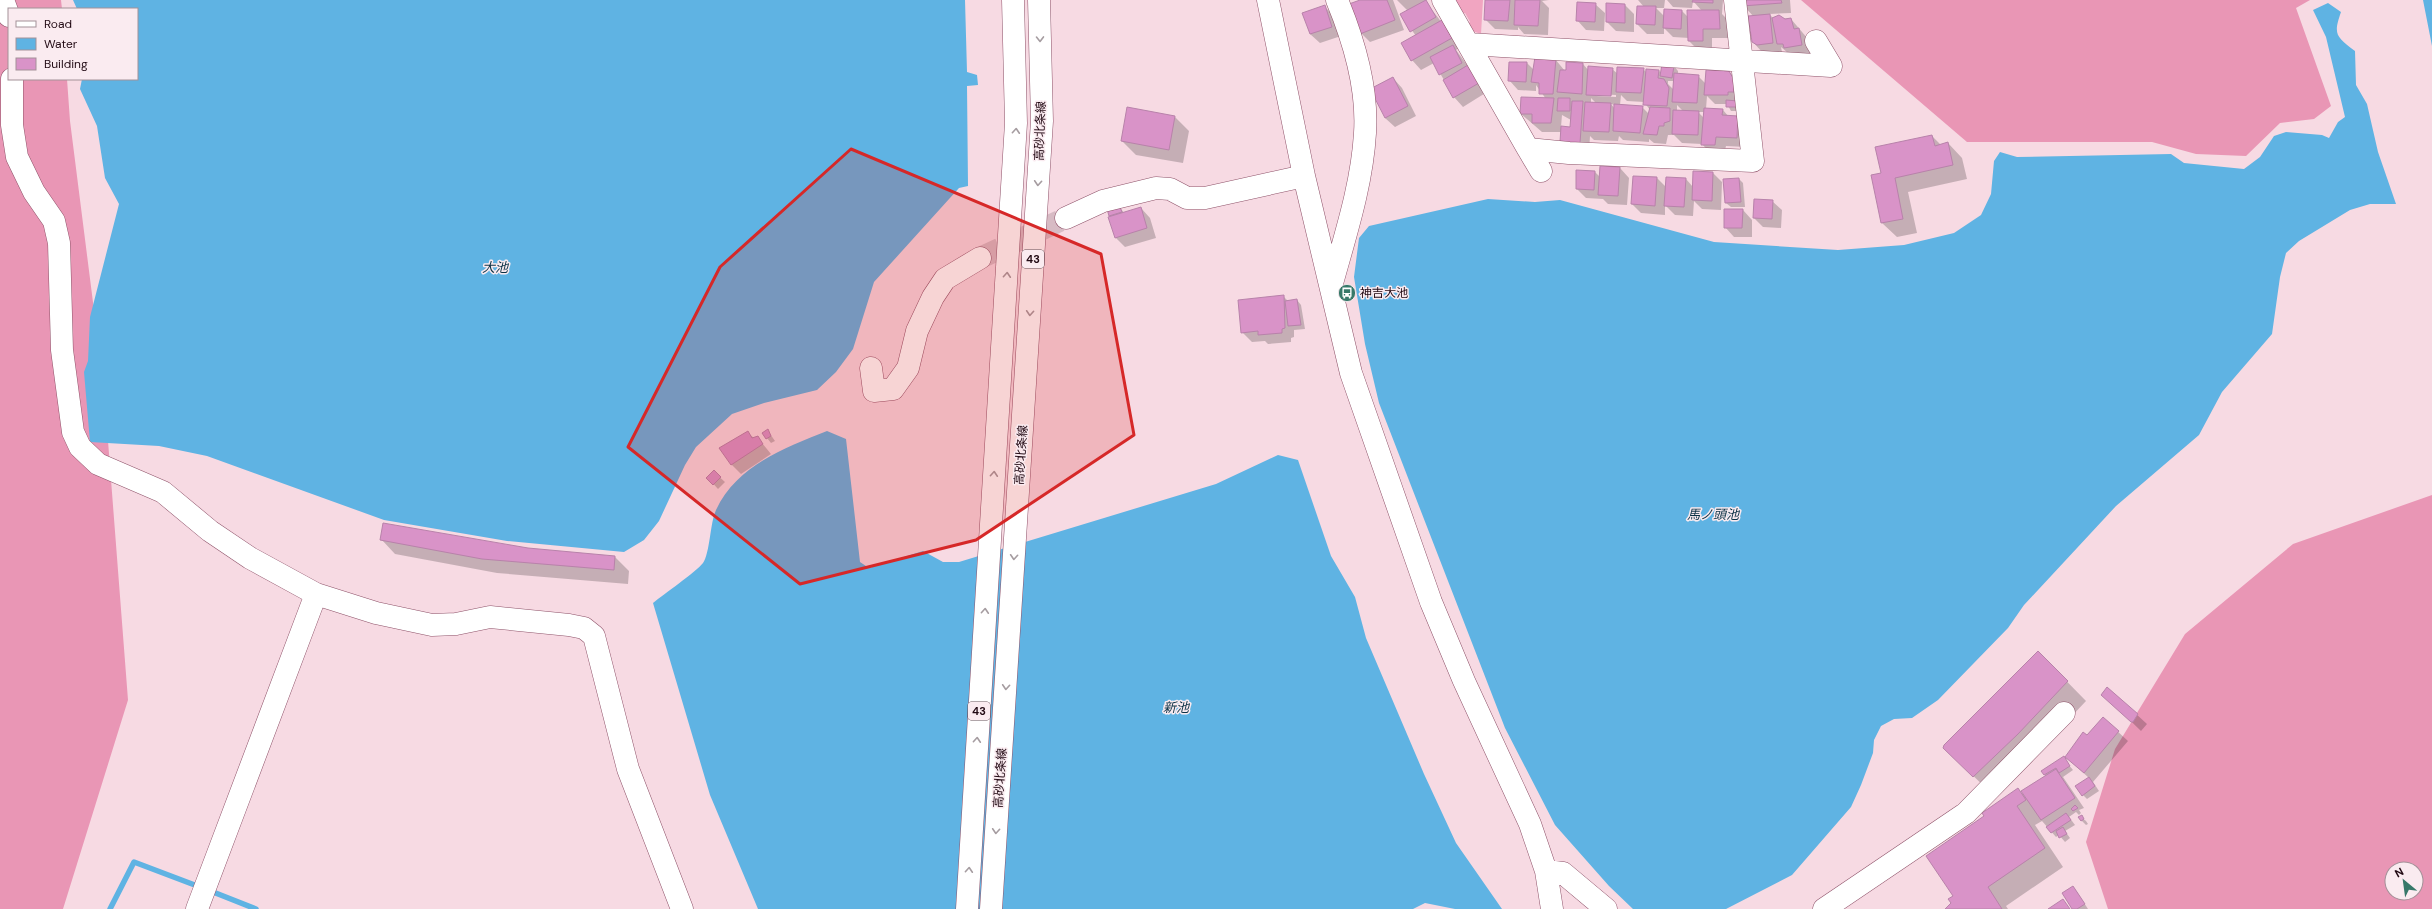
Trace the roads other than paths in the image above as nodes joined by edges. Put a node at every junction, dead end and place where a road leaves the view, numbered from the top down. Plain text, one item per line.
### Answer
1 (3, 0) edge
2 (1013, 0) edge
3 (1039, 0) edge
4 (1268, 0) edge
5 (1337, 0) edge
6 (1443, 0) edge
7 (1735, 0) edge
8 (8, 13) edge
9 (1816, 41) dead end
10 (1469, 44) junction
11 (1743, 60) junction
12 (12, 80) edge
13 (1528, 149) junction
14 (1541, 171) dead end
15 (1304, 176) junction
16 (1066, 218) tunnel mouth
17 (980, 258) tunnel mouth
18 (1330, 292) junction
19 (870, 368) dead end
20 (316, 594) junction
21 (2064, 712) dead end
22 (1546, 871) junction
23 (197, 909) edge
24 (682, 909) edge
25 (967, 909) edge
26 (991, 909) edge
27 (1552, 909) edge
28 (1606, 909) edge
29 (1824, 909) edge

1 - 8 street
25 -> 2 street, 高砂北条線 / 43
3 -> 26 street, 高砂北条線 / 43
4 - 15 street
5 - 18 street
6 - 10 street
7 - 11 street
9 - 11 street
10 - 11 street
10 - 13 street
11 - 13 street
12 - 20 street
13 - 14 street
15 - 16 street
15 - 18 street
17 - 19 street
18 - 22 street
20 - 23 street
20 - 24 street
21 - 29 street
22 - 27 street
22 - 28 street

